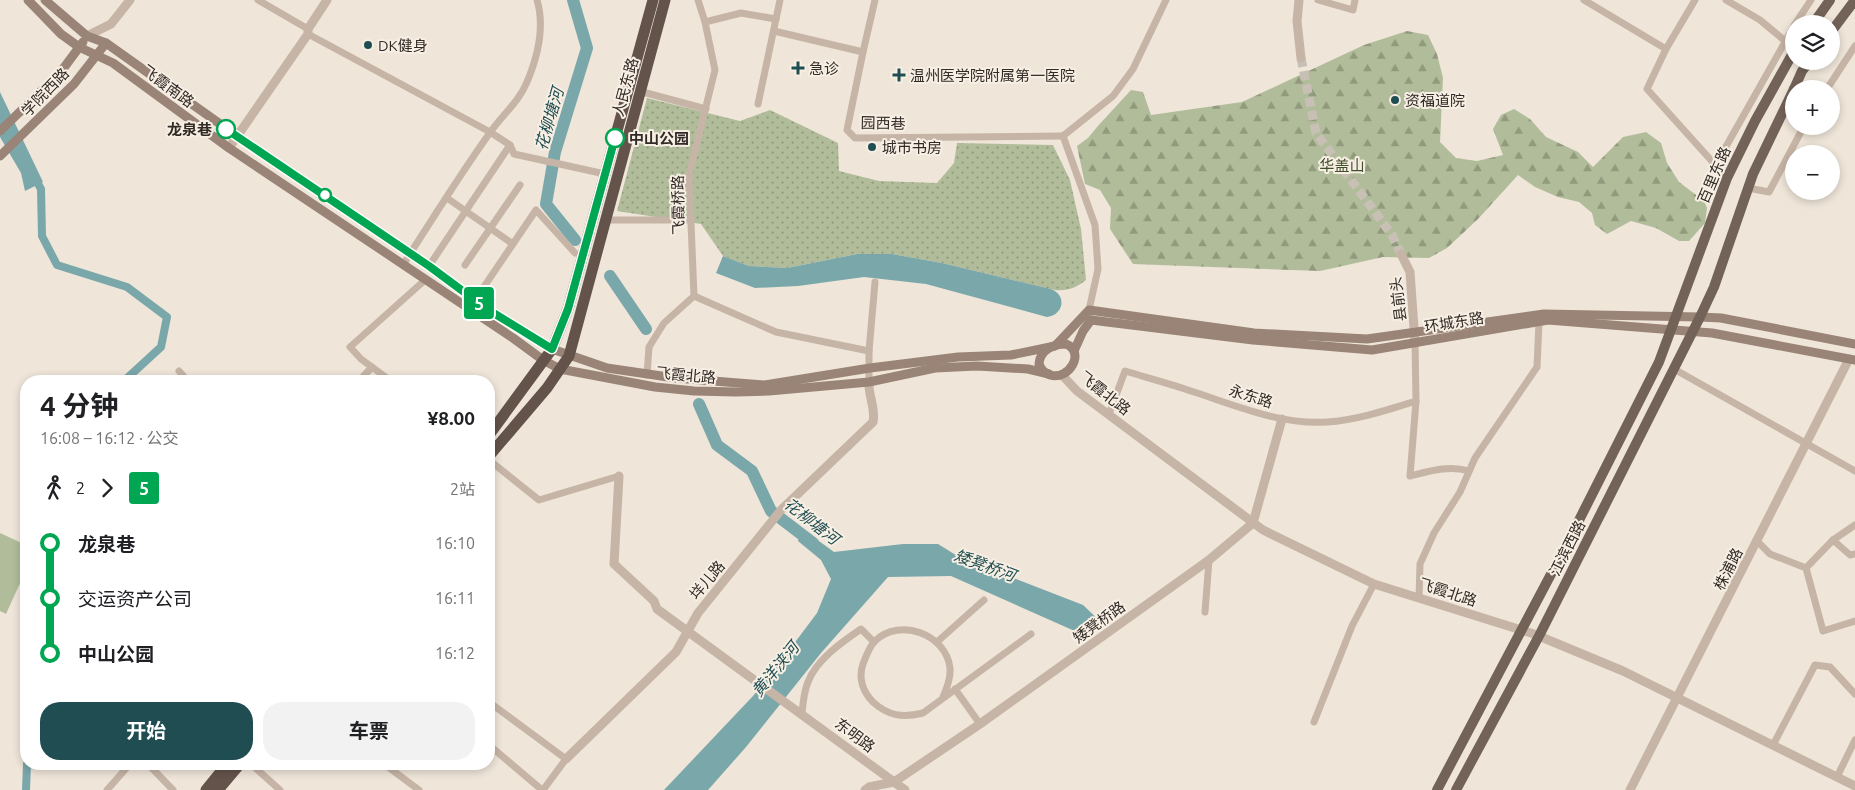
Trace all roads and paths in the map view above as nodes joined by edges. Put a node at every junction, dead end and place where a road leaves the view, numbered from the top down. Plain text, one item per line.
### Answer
1 (28, 0) edge
2 (45, 0) edge
3 (130, 0) edge
4 (258, 0) edge
5 (328, 0) edge
6 (536, 0) edge
7 (653, 0) edge
8 (665, 0) edge
9 (698, 0) edge
10 (780, 0) edge
11 (874, 0) edge
12 (1166, 0) edge
13 (1300, 0) edge
14 (1318, 0) edge
15 (1356, 0) edge
16 (1584, 0) edge
17 (1695, 0) edge
18 (1726, 0) edge
19 (1811, 0) edge
20 (1830, 0) edge
21 (1855, 0) edge
22 (1801, 15) edge
23 (1819, 15) edge
24 (776, 19) junction
25 (1840, 20) edge
26 (705, 22) junction
27 (774, 31) junction
28 (308, 32) junction
29 (87, 36) junction
30 (1784, 40) joint
31 (106, 43) junction
32 (1855, 46) edge
33 (79, 47) junction
34 (1666, 49) junction
35 (863, 52) junction
36 (97, 54) junction
37 (1300, 58) tunnel mouth
38 (1785, 67) edge
39 (1832, 80) edge
40 (639, 91) junction
41 (758, 104) dead end
42 (1785, 108) edge
43 (706, 109) junction
44 (0, 131) edge
45 (490, 132) junction
46 (1799, 135) edge
47 (237, 136) junction
48 (1063, 136) junction
49 (510, 145) junction
50 (229, 148) junction
51 (3, 154) edge
52 (1715, 166) junction
53 (605, 174) junction
54 (1728, 178) junction
55 (520, 186) dead end
56 (1748, 188) junction
57 (447, 198) junction
58 (466, 211) junction
59 (605, 220) junction
60 (691, 220) junction
61 (491, 228) junction
62 (513, 244) junction
63 (411, 253) junction
64 (575, 253) dead end
65 (1401, 254) tunnel mouth
66 (403, 265) junction
67 (465, 265) dead end
68 (429, 266) junction
69 (425, 280) junction
70 (875, 282) dead end
71 (694, 296) junction
72 (475, 300) junction
73 (1089, 310) junction
74 (1677, 317) junction
75 (1700, 317) junction
76 (1091, 320) junction
77 (1539, 322) junction
78 (1672, 330) junction
79 (1415, 332) junction
80 (1692, 332) junction
81 (1415, 342) junction
82 (1855, 344) edge
83 (1054, 346) junction
84 (552, 349) junction
85 (868, 351) junction
86 (1074, 351) junction
87 (568, 356) junction
88 (1852, 359) edge
89 (543, 360) junction
90 (372, 368) junction
91 (870, 368) junction
92 (560, 369) junction
93 (1674, 369) junction
94 (179, 371) dead end
95 (1048, 374) junction
96 (183, 375) edge
97 (365, 375) edge
98 (382, 375) edge
99 (647, 375) junction
100 (1062, 375) junction
101 (870, 382) junction
102 (1416, 401) junction
103 (1109, 414) junction
104 (1282, 419) junction
105 (495, 427) edge
106 (1806, 445) junction
107 (495, 451) edge
108 (495, 463) edge
109 (1469, 470) junction
110 (1855, 471) edge
111 (619, 476) joint
112 (1253, 523) junction
113 (1855, 525) edge
114 (1833, 540) junction
115 (1757, 541) junction
116 (1855, 554) edge
117 (1209, 560) junction
118 (1806, 568) junction
119 (1374, 584) junction
120 (1419, 598) junction
121 (984, 600) dead end
122 (1205, 612) dead end
123 (1855, 621) edge
124 (1522, 630) junction
125 (688, 631) junction
126 (1031, 634) dead end
127 (1539, 636) junction
128 (874, 642) junction
129 (938, 642) junction
130 (955, 689) junction
131 (1855, 694) edge
132 (944, 697) junction
133 (1678, 697) junction
134 (495, 706) edge
135 (802, 713) junction
136 (1314, 722) dead end
137 (980, 724) junction
138 (1855, 740) edge
139 (1773, 745) junction
140 (495, 750) edge
141 (566, 759) junction
142 (125, 770) edge
143 (154, 770) edge
144 (222, 770) edge
145 (235, 770) edge
146 (258, 770) edge
147 (392, 770) edge
148 (1837, 777) junction
149 (894, 782) junction
150 (1855, 786) edge
151 (107, 790) edge
152 (173, 790) edge
153 (206, 790) edge
154 (218, 790) edge
155 (280, 790) edge
156 (419, 790) edge
157 (543, 790) edge
158 (865, 790) edge
159 (905, 790) edge
160 (1437, 790) edge
161 (1456, 790) edge
162 (1630, 790) edge

1 - 33 main road, 飞霞南路
2 - 29 main road, 飞霞南路
3 - 29 street
4 - 28 street
5 - 28 street
6 - 45 street
7 - 53 highway, 人民东路
8 - 40 highway, 人民东路
9 - 26 street, 飞霞桥路
10 - 24 street
11 - 35 street
12 - 48 street
13 - 37 street
14 - 15 street
16 - 34 street
17 - 34 street
18 - 30 street
19 - 22 street
20 - 23 main road
21 - 25 main road
24 - 26 street
24 - 27 street
26 - 43 street, 飞霞桥路
27 - 35 street
27 - 41 street
28 - 45 street
28 - 47 street
29 - 31 main road, 飞霞南路
29 - 33 main road, 学院西路
30 - 52 street
31 - 36 main road, 学院西路
31 - 47 main road, 飞霞南路
32 - 39 street
33 - 36 main road, 飞霞南路
33 - 44 main road, 学院西路
34 - 52 street
35 - 48 street, 园西巷
36 - 50 main road, 飞霞南路
36 - 51 main road, 学院西路
38 - 54 main road, 百里东路
40 - 43 street
40 - 59 highway, 人民东路
42 - 56 main road
43 - 60 street, 飞霞桥路
45 - 49 street
45 - 57 street
46 - 56 street
47 - 50 street
47 - 63 main road, 飞霞南路
48 - 73 street
49 - 53 street
49 - 58 street
50 - 66 main road, 飞霞南路
52 - 54 street
53 - 84 highway, 人民东路
54 - 74 main road, 百里东路
55 - 61 street
56 - 75 main road
57 - 58 street
57 - 63 street
58 - 61 street
58 - 68 street
59 - 60 street
59 - 87 highway, 人民东路
60 - 71 street, 飞霞桥路
61 - 62 street
61 - 67 street
62 - 64 street
62 - 72 street
63 - 66 street
63 - 68 main road, 飞霞南路
65 - 79 street, 县前头
66 - 69 main road, 飞霞南路
68 - 72 main road, 飞霞南路
69 - 89 main road, 飞霞南路
69 - 90 street
70 - 85 street
71 - 85 street
71 - 99 street
72 - 84 main road, 飞霞南路
73 - 76 street
73 - 79 main road, 环城东路
73 - 83 main road
74 - 75 main road, 环城东路
74 - 78 main road, 江滨西路
74 - 79 main road, 环城东路
75 - 80 main road, 江滨西路
75 - 82 main road, 环城东路
76 - 81 main road, 环城东路
76 - 86 main road
77 - 78 main road, 环城东路
77 - 81 main road, 环城东路
77 - 109 street
78 - 80 main road, 环城东路
78 - 124 main road, 江滨西路
79 - 81 street, 县前头
80 - 88 main road, 环城东路
80 - 93 main road, 江滨西路
81 - 102 street
83 - 86 main road, 飞霞北路
83 - 91 main road, 飞霞北路
83 - 95 main road
84 - 87 main road, 飞霞北路
84 - 89 highway, 人民东路
85 - 91 street
86 - 100 main road, 飞霞北路
87 - 92 highway, 人民东路
87 - 99 main road, 飞霞北路
88 - 106 street, 株浦路
89 - 92 main road, 飞霞北路
89 - 105 highway, 人民东路
90 - 97 street
90 - 98 street
91 - 99 main road, 飞霞北路
91 - 101 street
92 - 101 main road, 飞霞北路
92 - 107 highway, 人民东路
93 - 106 street
93 - 127 main road, 江滨西路
94 - 96 street
95 - 100 main road, 飞霞北路
95 - 101 main road, 飞霞北路
100 - 103 street, 飞霞北路
101 - 125 street, 垟儿路
102 - 104 street, 永东路
102 - 109 street
103 - 104 street, 永东路
103 - 112 street, 飞霞北路
104 - 112 street
106 - 110 street
106 - 115 street, 株浦路
108 - 111 street
109 - 120 street
111 - 125 street, 东明路
112 - 117 street, 矮凳桥路
112 - 119 street, 飞霞北路
113 - 114 street
114 - 116 street
114 - 118 street
115 - 118 street
115 - 133 street, 株浦路
117 - 122 street
117 - 137 street, 矮凳桥路
118 - 123 street
119 - 120 street, 飞霞北路
119 - 136 street
120 - 124 street, 飞霞北路
121 - 129 street
124 - 127 street, 飞霞北路
124 - 160 main road, 江滨西路
125 - 135 street, 东明路
125 - 141 street, 垟儿路
126 - 130 street
127 - 133 street, 飞霞北路
127 - 161 main road, 江滨西路
128 - 129 street
128 - 132 street
128 - 135 street
129 - 132 street
130 - 132 street
130 - 137 street
131 - 139 street
133 - 139 street, 飞霞北路
133 - 162 street, 株浦路
134 - 141 street
135 - 149 street, 东明路
137 - 149 street, 矮凳桥路
138 - 148 street
139 - 148 street, 飞霞北路
140 - 157 street
141 - 157 street, 垟儿路
142 - 151 street
143 - 152 street
144 - 153 highway
145 - 154 highway
146 - 155 street
147 - 156 street
148 - 150 street, 飞霞北路
149 - 158 street, 矮凳桥路
149 - 159 street, 东明路

